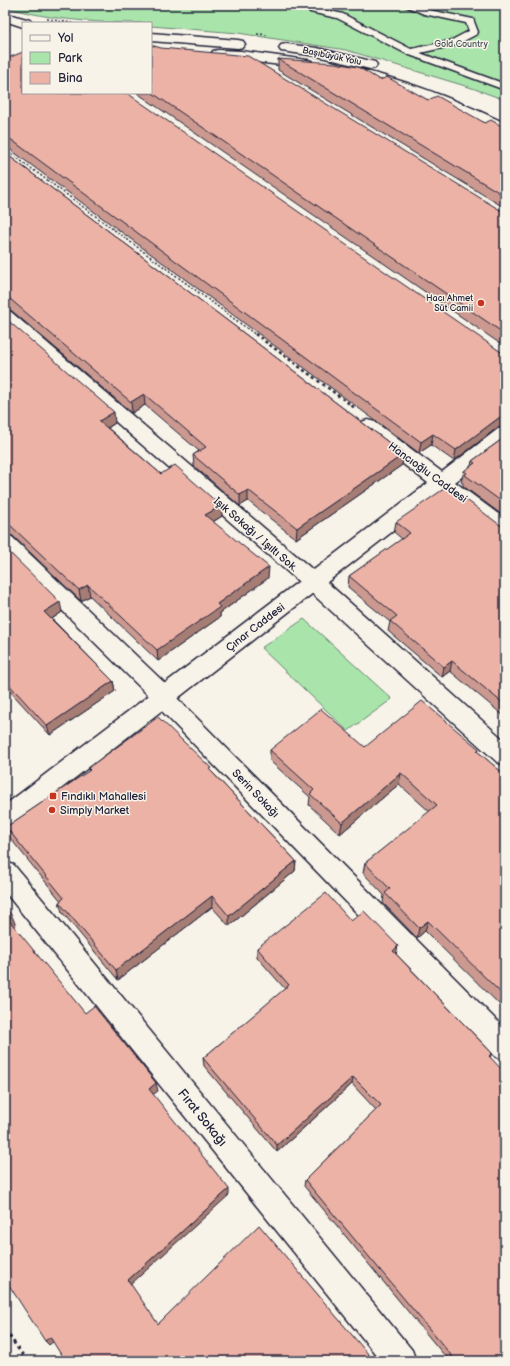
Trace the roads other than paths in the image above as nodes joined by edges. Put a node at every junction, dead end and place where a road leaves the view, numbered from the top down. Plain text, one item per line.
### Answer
1 (407, 5) edge
2 (313, 10) dead end
3 (5, 17) edge
4 (22, 22) edge
5 (5, 30) edge
6 (22, 34) edge
7 (152, 37) edge
8 (152, 50) edge
9 (410, 52) junction
10 (241, 55) junction
11 (271, 74) edge
12 (505, 87) edge
13 (471, 98) dead end
14 (505, 129) edge
15 (5, 316) edge
16 (357, 414) road end
17 (505, 434) edge
18 (442, 483) junction
19 (505, 530) edge
20 (5, 542) edge
21 (313, 582) junction
22 (163, 698) junction
23 (505, 755) edge
24 (5, 819) edge
25 (5, 873) edge
26 (505, 1048) edge
27 (401, 1361) edge

1 - 9 lane
2 - 9 lane
3 - 4 street
5 - 6 street
7 - 13 street, Başıbüyük Yolu
8 - 10 street, Başıbüyük Yolu
9 - 12 lane
10 - 11 street
10 - 14 street, Başıbüyük Yolu
15 - 21 street, Işık Sokağı / Işıltı Sok.
16 - 18 street, Hancıoğlu Caddesi
17 - 18 street, Çınar Caddesi
18 - 19 street, Hancıoğlu Caddesi
18 - 21 street, Çınar Caddesi
20 - 22 street, Serin Sokağı
21 - 22 street, Çınar Caddesi
21 - 23 street, Işık Sokağı / Işıltı Sok.
22 - 24 street, Çınar Caddesi
22 - 26 street, Serin Sokağı
25 - 27 street, Fırat Sokağı

